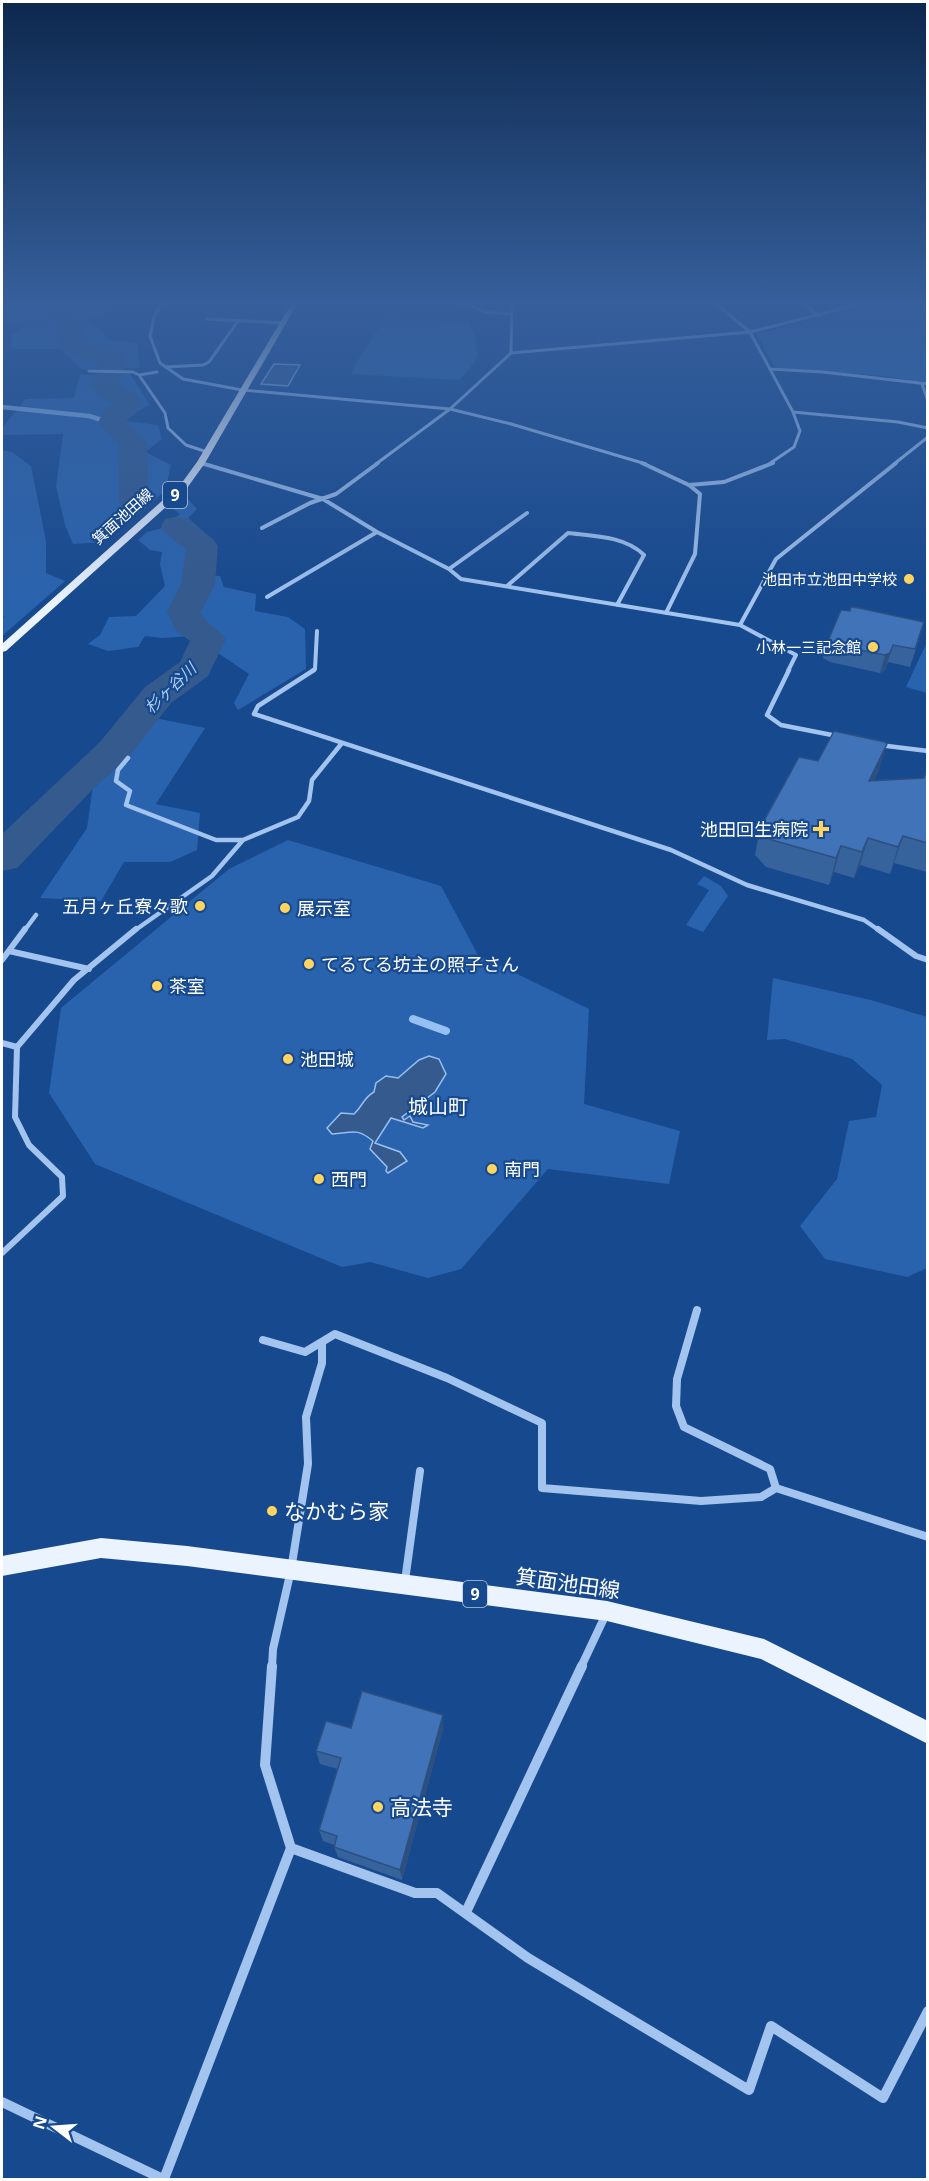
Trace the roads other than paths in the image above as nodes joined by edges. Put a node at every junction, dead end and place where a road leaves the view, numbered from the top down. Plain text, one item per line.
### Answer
1 (157, 401) edge
2 (236, 401) edge
3 (360, 401) edge
4 (459, 401) edge
5 (787, 401) edge
6 (450, 409) junction
7 (793, 412) junction
8 (927, 428) edge
9 (927, 437) edge
10 (207, 452) junction
11 (201, 463) junction
12 (689, 485) junction
13 (323, 499) junction
14 (527, 513) dead end
15 (262, 528) dead end
16 (377, 532) junction
17 (448, 569) junction
18 (507, 586) junction
19 (267, 597) dead end
20 (618, 605) junction
21 (666, 613) junction
22 (740, 625) junction
23 (317, 631) dead end
24 (2, 649) edge
25 (846, 738) edge
26 (342, 743) junction
27 (878, 745) edge
28 (927, 751) edge
29 (128, 758) dead end
30 (243, 840) junction
31 (36, 915) dead end
32 (9, 951) junction
33 (2, 960) edge
34 (927, 960) edge
35 (89, 969) junction
36 (2, 1043) edge
37 (17, 1047) junction
38 (2, 1253) edge
39 (697, 1310) dead end
40 (263, 1340) dead end
41 (322, 1344) junction
42 (420, 1471) dead end
43 (776, 1488) junction
44 (927, 1537) edge
45 (2, 1565) edge
46 (291, 1570) junction
47 (404, 1584) junction
48 (607, 1611) junction
49 (927, 1733) edge
50 (291, 1848) junction
51 (466, 1912) junction
52 (927, 2011) edge
53 (2, 2102) edge
54 (164, 2179) edge

1 - 10 street
2 - 10 main road, 箕面池田線 / 9
3 - 6 street
4 - 6 street
5 - 7 street
6 - 12 street
6 - 13 street
7 - 8 street
7 - 12 street
9 - 22 street
10 - 11 main road, 箕面池田線 / 9
11 - 13 street
11 - 24 main road, 箕面池田線 / 9
12 - 21 street
13 - 15 street
13 - 16 street
14 - 17 street
16 - 17 street
16 - 19 street
17 - 18 street
18 - 20 street
18 - 20 street
20 - 21 street
21 - 22 street
22 - 25 street
23 - 26 street
26 - 30 street
26 - 34 street
27 - 28 street
29 - 30 street
30 - 35 street
31 - 32 street
32 - 33 street
32 - 35 street
35 - 37 street
36 - 37 street
37 - 38 street
39 - 43 street
40 - 41 street
41 - 43 street
41 - 46 street
42 - 47 street
43 - 44 street
45 - 46 main road, 箕面池田線 / 9
46 - 47 main road, 箕面池田線 / 9
46 - 50 street
47 - 48 main road, 箕面池田線 / 9
48 - 49 main road, 箕面池田線 / 9
48 - 51 street
50 - 51 street
50 - 54 street
51 - 52 street
53 - 54 street

